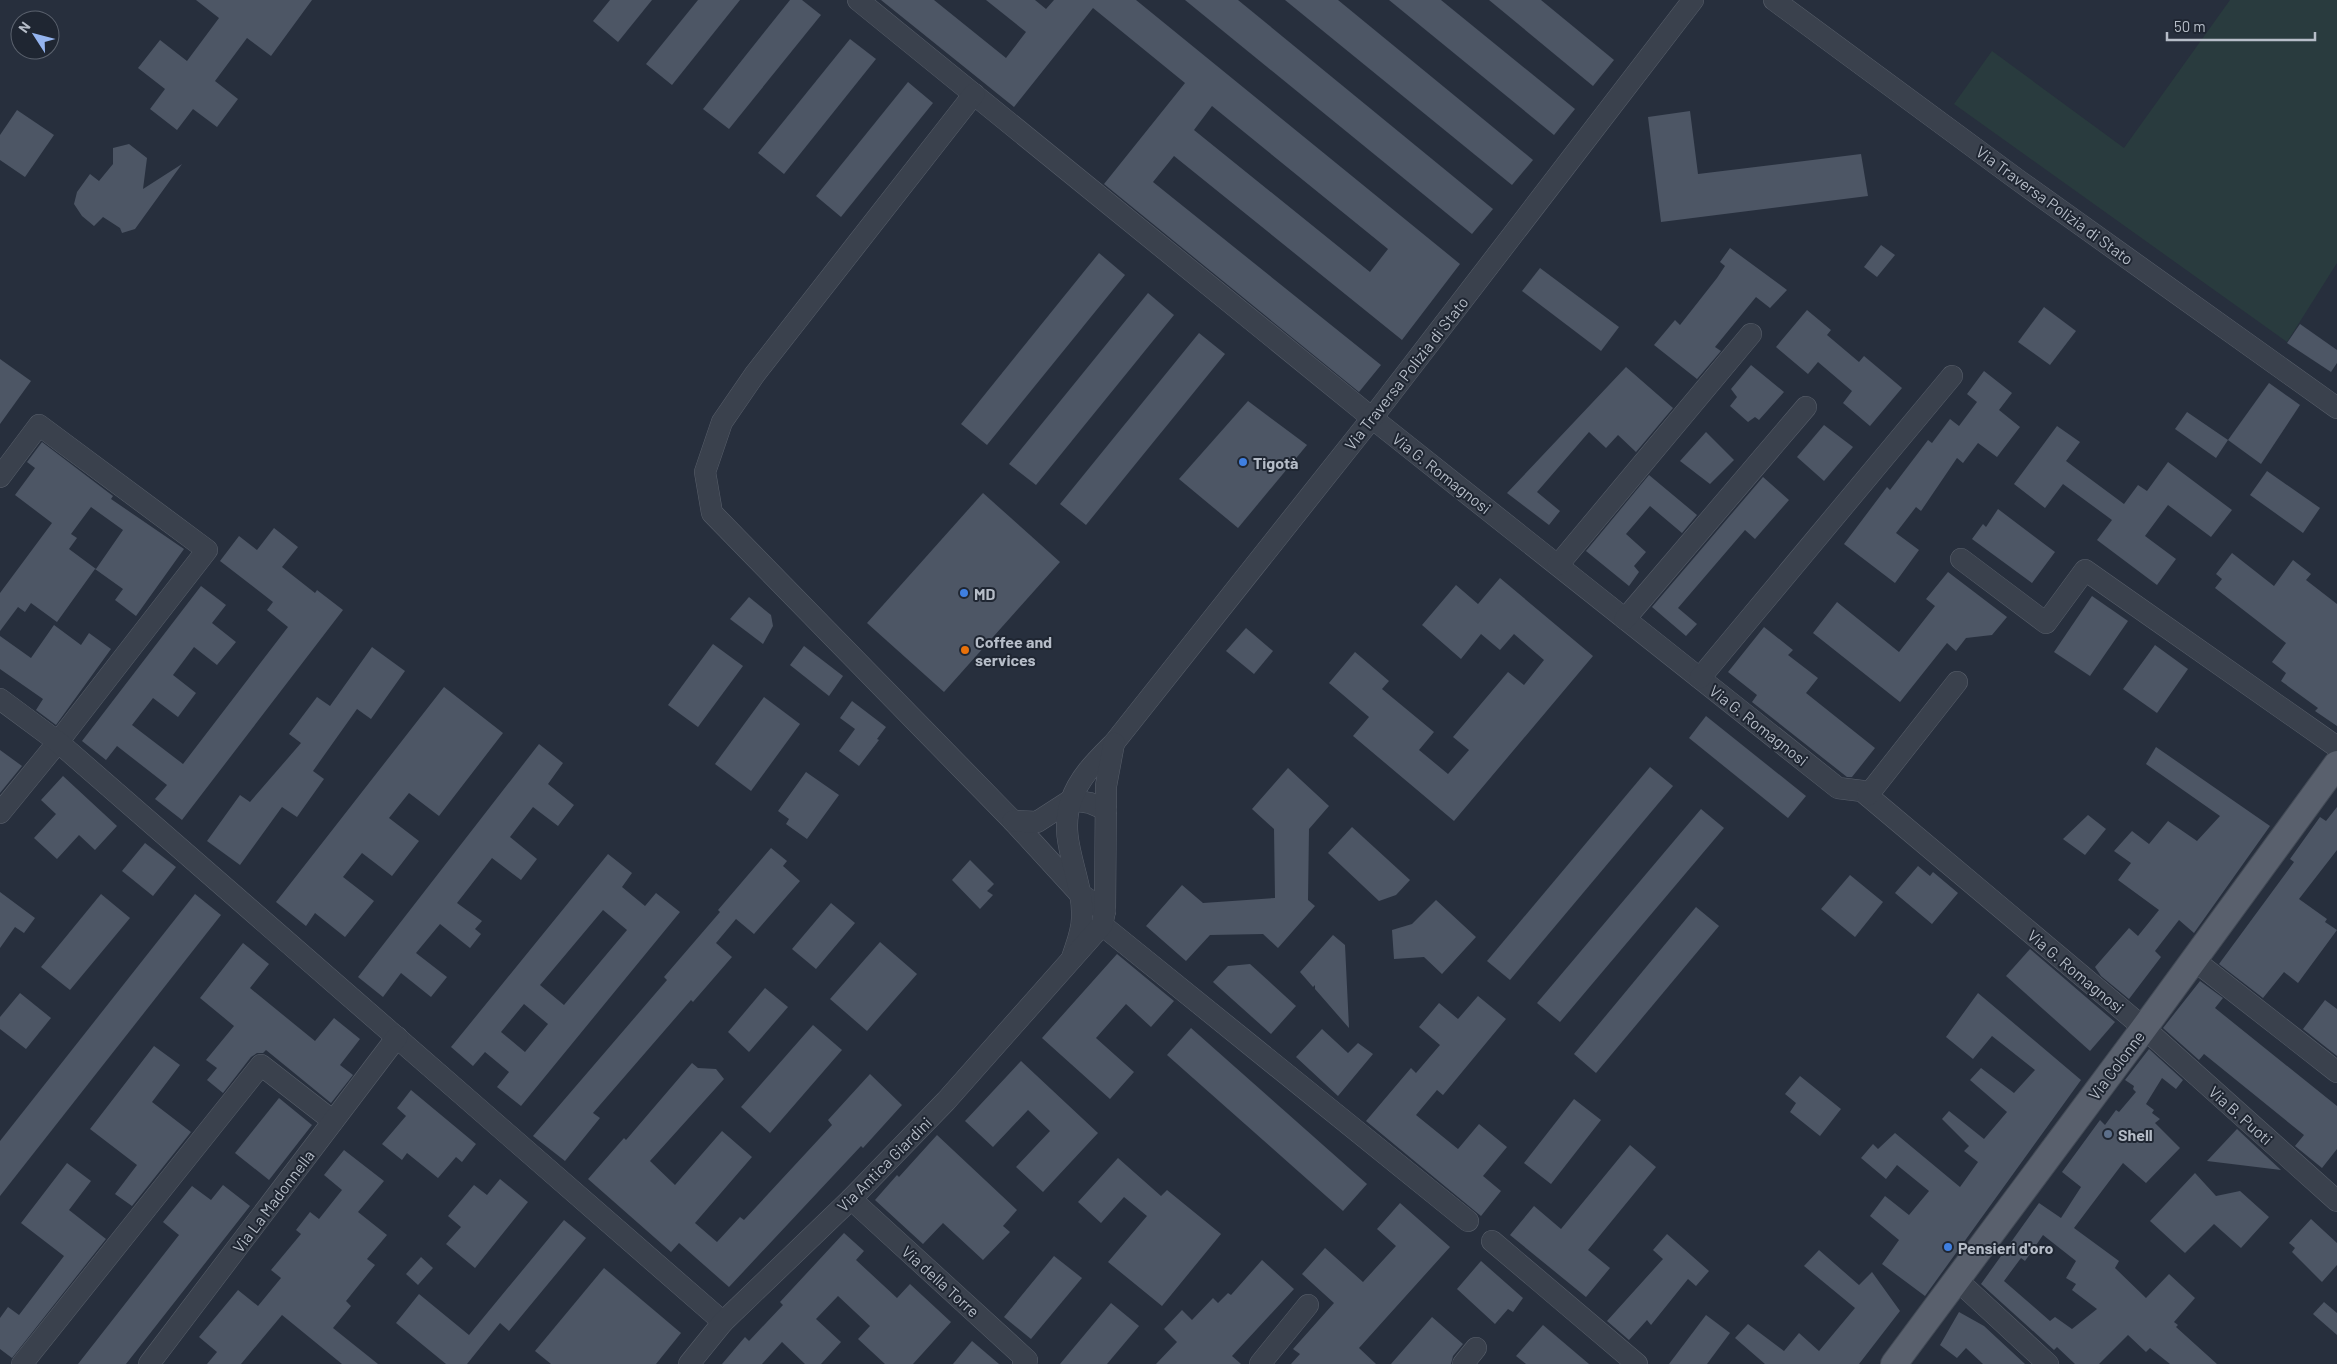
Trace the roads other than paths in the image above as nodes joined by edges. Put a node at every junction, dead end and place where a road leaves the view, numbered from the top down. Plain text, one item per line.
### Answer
1 (858, 0) edge
2 (1693, 0) edge
3 (1774, 0) edge
4 (974, 94) junction
5 (1751, 334) dead end
6 (1952, 376) dead end
7 (1806, 407) dead end
8 (2337, 408) edge
9 (1372, 418) junction
10 (0, 478) edge
11 (1961, 559) dead end
12 (1558, 566) junction
13 (1625, 618) junction
14 (1700, 678) junction
15 (1957, 682) dead end
16 (0, 699) edge
17 (58, 742) junction
18 (1114, 743) junction
19 (2337, 746) edge
20 (2337, 764) edge
21 (1868, 795) junction
22 (1071, 800) junction
23 (1106, 810) junction
24 (0, 813) edge
25 (1012, 821) junction
26 (1106, 866) junction
27 (1072, 868) junction
28 (1079, 892) junction
29 (1104, 918) junction
30 (1072, 958) junction
31 (2194, 960) junction
32 (2144, 1028) junction
33 (397, 1037) junction
34 (2337, 1072) edge
35 (333, 1121) junction
36 (850, 1199) junction
37 (2337, 1201) edge
38 (1468, 1221) dead end
39 (1492, 1242) dead end
40 (1956, 1280) junction
41 (1308, 1305) dead end
42 (723, 1322) junction
43 (22, 1364) edge
44 (149, 1364) edge
45 (689, 1364) edge
46 (1023, 1364) edge
47 (1260, 1364) edge
48 (1637, 1364) edge
49 (1894, 1364) edge
50 (2048, 1364) edge

1 - 4 street, Via G. Romagnosi
2 - 9 street, Via Traversa Polizia di Stato
3 - 8 street, Via Traversa Polizia di Stato
4 - 9 street, Via G. Romagnosi
4 - 25 street
5 - 12 street
6 - 14 street
7 - 13 street
9 - 12 street, Via G. Romagnosi
9 - 18 street, Via Traversa Polizia di Stato
10 - 17 street
11 - 19 street
12 - 13 street, Via G. Romagnosi
13 - 14 street, Via G. Romagnosi
14 - 21 street, Via G. Romagnosi
15 - 21 street
16 - 17 street
17 - 24 street
17 - 33 street
18 - 22 street, Via Antica Giardini
18 - 23 street
20 - 31 main road, Via Colonne
21 - 32 street, Via G. Romagnosi
22 - 23 street
22 - 25 street
22 - 27 street, Via Antica Giardini
23 - 26 street
25 - 28 street
26 - 27 street
26 - 29 street
27 - 28 street, Via Antica Giardini
28 - 29 street
28 - 30 street, Via Antica Giardini
29 - 30 street, Via Antica Giardini
29 - 38 street
30 - 36 street, Via Antica Giardini
31 - 32 main road, Via Colonne
31 - 34 street
32 - 37 street, Via B. Puoti
32 - 40 main road, Via Colonne
33 - 35 street, Via La Madonnella
33 - 42 street
35 - 43 street
35 - 44 street, Via La Madonnella
36 - 42 street, Via Antica Giardini
36 - 46 street, Via della Torre
39 - 48 street
40 - 49 main road, Via Colonne
40 - 50 street
41 - 47 street
42 - 45 street, Via Antica Giardini

